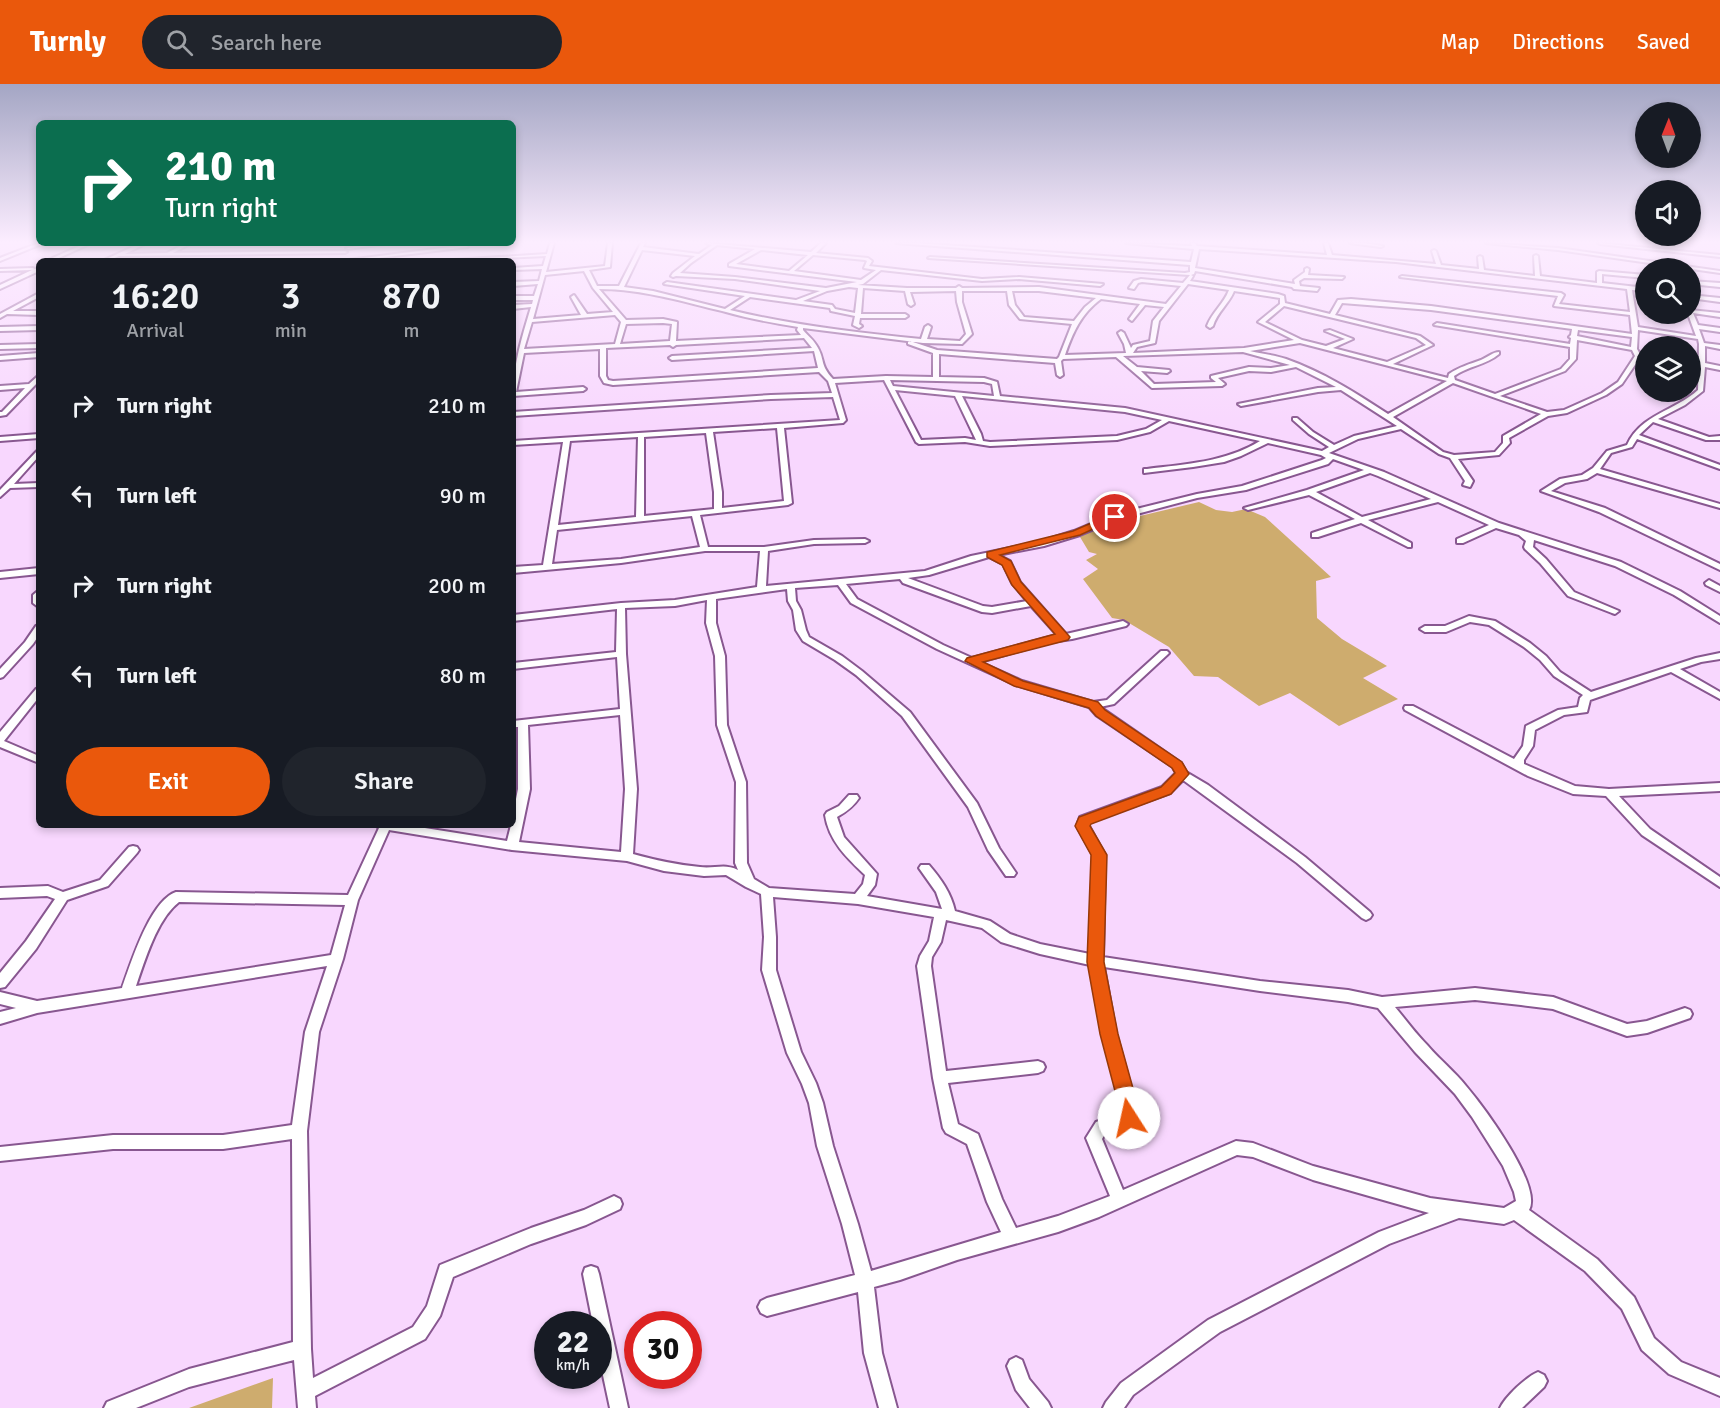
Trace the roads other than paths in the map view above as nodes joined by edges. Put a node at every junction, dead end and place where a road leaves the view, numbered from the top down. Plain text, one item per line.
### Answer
1 (1143, 304) edge
2 (22, 305) edge
3 (534, 305) joint
4 (578, 305) edge
5 (610, 305) edge
6 (700, 305) edge
7 (735, 305) edge
8 (820, 305) edge
9 (860, 305) edge
10 (959, 305) edge
11 (1012, 305) edge
12 (1090, 305) edge
13 (1152, 305) edge
14 (1223, 305) edge
15 (1282, 305) edge
16 (1286, 305) edge
17 (1338, 305) edge
18 (1397, 305) edge
19 (1556, 305) edge
20 (1632, 305) edge
21 (1167, 306) joint
22 (516, 307) edge
23 (725, 311) junction
24 (616, 312) junction
25 (1701, 312) edge
26 (9, 313) junction
27 (36, 313) edge
28 (1633, 314) junction
29 (859, 315) junction
30 (1720, 315) edge
31 (0, 316) edge
32 (585, 316) junction
33 (904, 316) dead end
34 (1331, 317) junction
35 (1132, 319) dead end
36 (1344, 320) junction
37 (530, 321) junction
38 (624, 322) junction
39 (1074, 323) junction
40 (1696, 324) edge
41 (1437, 325) dead end
42 (859, 326) dead end
43 (1210, 326) dead end
44 (928, 327) dead end
45 (1697, 327) junction
46 (36, 328) edge
47 (801, 328) junction
48 (1575, 328) junction
49 (1635, 328) junction
50 (0, 329) edge
51 (1720, 330) edge
52 (1121, 333) dead end
53 (807, 336) junction
54 (1635, 336) joint
55 (1676, 336) edge
56 (1700, 336) edge
57 (786, 337) junction
58 (1572, 337) junction
59 (902, 340) junction
60 (923, 340) junction
61 (1300, 341) junction
62 (1701, 341) edge
63 (673, 345) junction
64 (36, 346) edge
65 (617, 346) junction
66 (1573, 346) junction
67 (0, 347) edge
68 (603, 347) junction
69 (1720, 347) edge
70 (1326, 348) junction
71 (816, 349) junction
72 (1244, 350) junction
73 (518, 352) edge
74 (936, 352) junction
75 (1635, 352) edge
76 (1497, 353) dead end
77 (1130, 354) junction
78 (1635, 354) edge
79 (36, 355) edge
80 (1117, 355) junction
81 (0, 358) edge
82 (672, 358) dead end
83 (1060, 359) junction
84 (1387, 364) junction
85 (1701, 365) edge
86 (1294, 366) junction
87 (516, 368) edge
88 (1720, 368) edge
89 (1135, 369) junction
90 (821, 370) junction
91 (1167, 371) dead end
92 (1059, 375) dead end
93 (886, 378) junction
94 (36, 380) edge
95 (936, 380) junction
96 (831, 381) junction
97 (1452, 381) junction
98 (30, 386) junction
99 (0, 388) edge
100 (893, 388) junction
101 (583, 389) dead end
102 (1340, 389) junction
103 (516, 393) edge
104 (835, 395) junction
105 (958, 395) junction
106 (1497, 395) junction
107 (998, 398) junction
108 (1684, 402) edge
109 (1241, 404) dead end
110 (0, 414) edge
111 (516, 414) edge
112 (1546, 414) junction
113 (1387, 418) junction
114 (1168, 419) junction
115 (1295, 419) dead end
116 (1653, 420) junction
117 (780, 426) junction
118 (1401, 427) junction
119 (709, 431) junction
120 (36, 436) edge
121 (641, 436) junction
122 (1635, 436) junction
123 (1720, 438) edge
124 (0, 439) edge
125 (567, 439) junction
126 (1266, 441) junction
127 (980, 442) junction
128 (516, 443) edge
129 (1334, 447) junction
130 (1323, 453) junction
131 (36, 456) edge
132 (1453, 457) junction
133 (1720, 467) edge
134 (1371, 470) junction
135 (1596, 470) junction
136 (1147, 471) dead end
137 (1467, 484) dead end
138 (36, 485) edge
139 (9, 486) junction
140 (1310, 492) junction
141 (0, 495) edge
142 (1437, 500) junction
143 (1720, 506) edge
144 (1248, 507) dead end
145 (718, 511) junction
146 (696, 514) junction
147 (640, 520) junction
148 (1361, 520) junction
149 (1496, 525) junction
150 (553, 528) junction
151 (1315, 534) dead end
152 (1523, 535) junction
153 (865, 541) dead end
154 (1460, 541) dead end
155 (1408, 545) dead end
156 (705, 549) junction
157 (764, 549) junction
158 (991, 555) junction
159 (1720, 567) edge
160 (547, 568) junction
161 (516, 570) edge
162 (36, 572) edge
163 (0, 575) edge
164 (903, 576) junction
165 (841, 583) junction
166 (1709, 583) dead end
167 (791, 587) junction
168 (1720, 589) edge
169 (761, 590) junction
170 (712, 597) junction
171 (1032, 603) junction
172 (621, 606) junction
173 (1615, 611) dead end
174 (516, 618) edge
175 (1720, 620) edge
176 (1123, 624) dead end
177 (1425, 629) dead end
178 (36, 632) edge
179 (1064, 637) junction
180 (1164, 652) dead end
181 (621, 654) junction
182 (1720, 656) edge
183 (972, 661) junction
184 (516, 666) edge
185 (1674, 670) junction
186 (0, 675) edge
187 (36, 695) edge
188 (1590, 696) junction
189 (1720, 696) edge
190 (1093, 705) junction
191 (1409, 708) dead end
192 (626, 711) junction
193 (518, 724) edge
194 (0, 739) edge
195 (0, 743) edge
196 (36, 758) edge
197 (1519, 766) junction
198 (1182, 774) junction
199 (1718, 788) edge
200 (1609, 793) junction
201 (853, 798) dead end
202 (516, 827) edge
203 (383, 828) edge
204 (402, 828) edge
205 (516, 828) edge
206 (512, 846) junction
207 (133, 850) dead end
208 (627, 857) junction
209 (925, 868) dead end
210 (1010, 873) dead end
211 (1720, 883) edge
212 (750, 884) junction
213 (767, 892) junction
214 (0, 893) edge
215 (63, 897) junction
216 (858, 899) junction
217 (352, 900) junction
218 (945, 915) junction
219 (1366, 915) dead end
220 (336, 959) junction
221 (1096, 962) junction
222 (0, 983) edge
223 (127, 992) junction
224 (0, 998) edge
225 (1382, 1003) junction
226 (37, 1007) junction
227 (1685, 1014) dead end
228 (0, 1018) edge
229 (1038, 1066) dead end
230 (940, 1078) junction
231 (299, 1131) junction
232 (0, 1154) edge
233 (1119, 1199) junction
234 (614, 1204) dead end
235 (1456, 1211) junction
236 (1516, 1211) junction
237 (1012, 1237) junction
238 (591, 1274) dead end
239 (865, 1281) junction
240 (767, 1307) dead end
241 (302, 1349) junction
242 (1016, 1366) dead end
243 (1538, 1381) dead end
244 (1720, 1387) edge
245 (306, 1400) edge
246 (113, 1408) edge
247 (619, 1408) edge
248 (888, 1408) edge
249 (1042, 1408) edge
250 (1112, 1408) edge
251 (1509, 1408) edge

1 - 35 street
2 - 26 street
3 - 22 street
3 - 37 street
4 - 32 street
5 - 24 street
6 - 23 street
7 - 23 street
8 - 29 street
9 - 29 street
10 - 60 street
11 - 39 street
12 - 39 street
13 - 21 street
14 - 43 street
15 - 61 street
16 - 34 street
17 - 34 street
18 - 48 street
19 - 28 street
20 - 28 street
21 - 77 street
23 - 47 street
24 - 32 street
24 - 38 street
25 - 30 street
26 - 27 street
26 - 31 street
28 - 49 street
29 - 33 street
29 - 42 street
32 - 37 street
34 - 36 street
36 - 70 street
36 - 84 street
37 - 73 street
38 - 63 street
38 - 65 street
39 - 83 street
40 - 45 street
41 - 66 street
44 - 60 street
45 - 51 street
45 - 56 street
46 - 50 street
47 - 53 street
47 - 57 street
47 - 59 street
48 - 54 street
48 - 58 street
49 - 54 street
49 - 55 street
52 - 77 street
53 - 57 street
53 - 71 street
57 - 63 street
58 - 66 street
58 - 75 street
59 - 60 street
59 - 74 street
61 - 70 street
61 - 72 street
62 - 69 street
63 - 65 street
64 - 67 street
65 - 68 street
66 - 106 street
68 - 73 street
68 - 90 street
70 - 84 street
71 - 82 street
71 - 90 street
72 - 77 street
72 - 86 street
73 - 87 street
74 - 83 street
74 - 95 street
76 - 97 street
77 - 80 street
78 - 112 street
79 - 81 street
80 - 83 street
80 - 89 street
83 - 92 street
84 - 97 street
85 - 88 street
86 - 89 street
86 - 102 street
89 - 91 street
90 - 96 street
93 - 95 street
93 - 96 street
93 - 100 street
94 - 98 street
95 - 107 street
96 - 104 street
97 - 106 street
97 - 113 street
98 - 99 street
98 - 110 street
100 - 105 street
100 - 127 street
101 - 103 street
102 - 109 street
102 - 113 street
104 - 111 street
104 - 117 street
105 - 107 street
105 - 127 street
106 - 112 street
107 - 114 street
108 - 116 street
112 - 132 street
113 - 118 street
114 - 126 street
114 - 127 street
115 - 129 street
116 - 122 street
116 - 123 street
117 - 119 street
117 - 145 street
118 - 129 street
118 - 132 street
119 - 121 street
119 - 145 street
120 - 124 street
121 - 125 street
121 - 147 street
122 - 133 street
122 - 135 street
125 - 128 street
125 - 150 street
126 - 130 street
126 - 136 street
129 - 130 street
130 - 134 street
130 - 158 street
131 - 139 street
132 - 137 street
134 - 140 street
134 - 142 street
135 - 143 street
135 - 159 street
138 - 139 street
139 - 141 street
140 - 144 street
140 - 148 street
142 - 148 street
142 - 149 street
145 - 146 street
146 - 147 street
146 - 156 street
147 - 150 street
148 - 151 street
148 - 155 street
149 - 152 street
149 - 154 street
150 - 160 street
152 - 173 street
152 - 175 street
153 - 157 street
156 - 157 street
156 - 160 street
157 - 169 street
158 - 164 street
158 - 171 street
160 - 161 street
162 - 163 street
164 - 165 street
164 - 171 street
165 - 167 street
165 - 183 street
166 - 168 street
167 - 169 street
167 - 210 street
169 - 170 street
170 - 172 street
170 - 212 street
171 - 179 street
172 - 174 street
172 - 181 street
176 - 179 street
177 - 188 street
178 - 186 street
179 - 183 street
180 - 190 street
181 - 184 street
181 - 192 street
182 - 185 street
183 - 190 street
185 - 188 street
185 - 189 street
187 - 194 street
188 - 197 street
190 - 198 street
191 - 197 street
192 - 193 street
192 - 208 street
193 - 202 street
195 - 196 street
197 - 200 street
198 - 219 street
198 - 221 street
199 - 200 street
200 - 211 street
201 - 216 street
203 - 217 street
204 - 206 street
205 - 206 street
206 - 208 street
207 - 215 street
208 - 212 street
209 - 218 street
212 - 213 street
213 - 216 street
213 - 239 street
214 - 215 street
215 - 222 street
216 - 218 street
217 - 220 street
217 - 223 street
218 - 221 street
218 - 230 street
220 - 223 street
220 - 231 street
221 - 225 street
221 - 233 street
223 - 226 street
224 - 226 street
225 - 227 street
225 - 236 street
226 - 228 street
229 - 230 street
230 - 237 street
231 - 232 street
231 - 241 street
233 - 235 street
233 - 237 street
234 - 245 street
235 - 236 street
235 - 250 street
236 - 244 street
237 - 239 street
238 - 247 street
239 - 240 street
239 - 248 street
241 - 245 street
241 - 246 street
242 - 249 street
243 - 251 street

